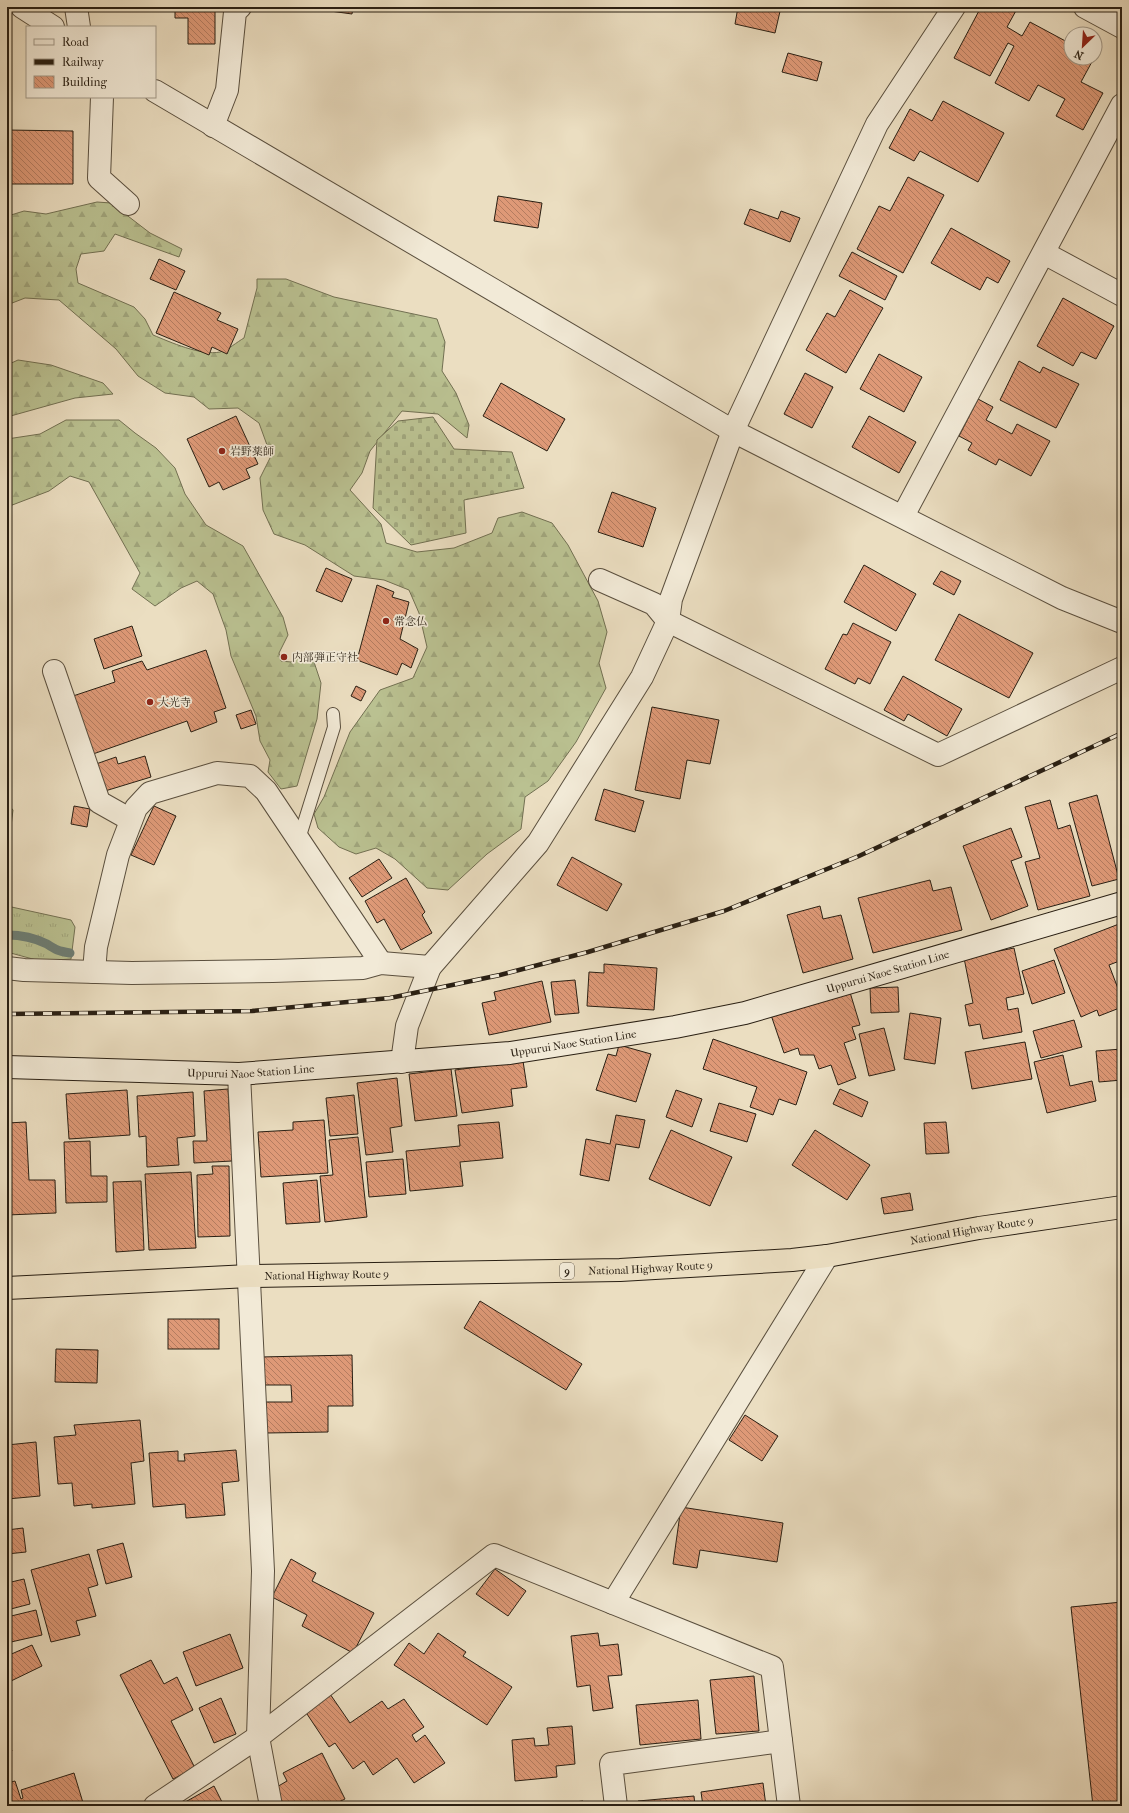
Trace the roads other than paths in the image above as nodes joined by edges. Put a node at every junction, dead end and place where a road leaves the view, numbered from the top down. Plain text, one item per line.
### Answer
1 (22, 7) edge
2 (76, 7) edge
3 (240, 7) edge
4 (954, 7) edge
5 (1085, 7) edge
6 (51, 26) edge
7 (79, 26) edge
8 (1122, 27) edge
9 (156, 92) edge
10 (102, 98) edge
11 (1122, 105) edge
12 (213, 126) junction
13 (128, 204) dead end
14 (1044, 253) junction
15 (1122, 295) edge
16 (733, 431) junction
17 (903, 516) junction
18 (600, 580) dead end
19 (668, 621) junction
20 (1122, 622) edge
21 (1122, 668) edge
22 (54, 671) dead end
23 (333, 714) dead end
24 (131, 820) junction
25 (299, 839) junction
26 (1122, 903) edge
27 (381, 963) junction
28 (430, 967) junction
29 (13, 969) edge
30 (94, 972) junction
31 (402, 1062) junction
32 (7, 1067) edge
33 (239, 1074) junction
34 (1122, 1208) edge
35 (827, 1256) junction
36 (249, 1276) junction
37 (7, 1288) edge
38 (614, 1603) junction
39 (258, 1737) junction
40 (781, 1741) junction
41 (155, 1806) edge
42 (270, 1806) edge
43 (616, 1806) edge
44 (789, 1806) edge

1 - 6 street
2 - 7 street
3 - 12 street
4 - 16 street
5 - 8 street
9 - 12 street
10 - 13 street
11 - 14 street
12 - 16 street
14 - 15 street
14 - 17 street
16 - 17 street
16 - 19 street
17 - 20 street
18 - 19 street
19 - 21 street
19 - 28 street
22 - 24 street
23 - 25 lane
24 - 25 street
24 - 30 street
25 - 27 street
26 - 31 street, Uppurui Naoe Station Line
27 - 28 street
27 - 30 street
28 - 31 street
29 - 30 street
31 - 33 street, Uppurui Naoe Station Line
32 - 33 street, Uppurui Naoe Station Line
33 - 36 street
34 - 35 highway, National Highway Route 9 / 9
35 - 36 highway, National Highway Route 9 / 9
35 - 38 street
36 - 37 highway, National Highway Route 9 / 9
36 - 39 street
38 - 39 street
38 - 40 street
39 - 41 street
39 - 42 street
40 - 43 street
40 - 44 street

